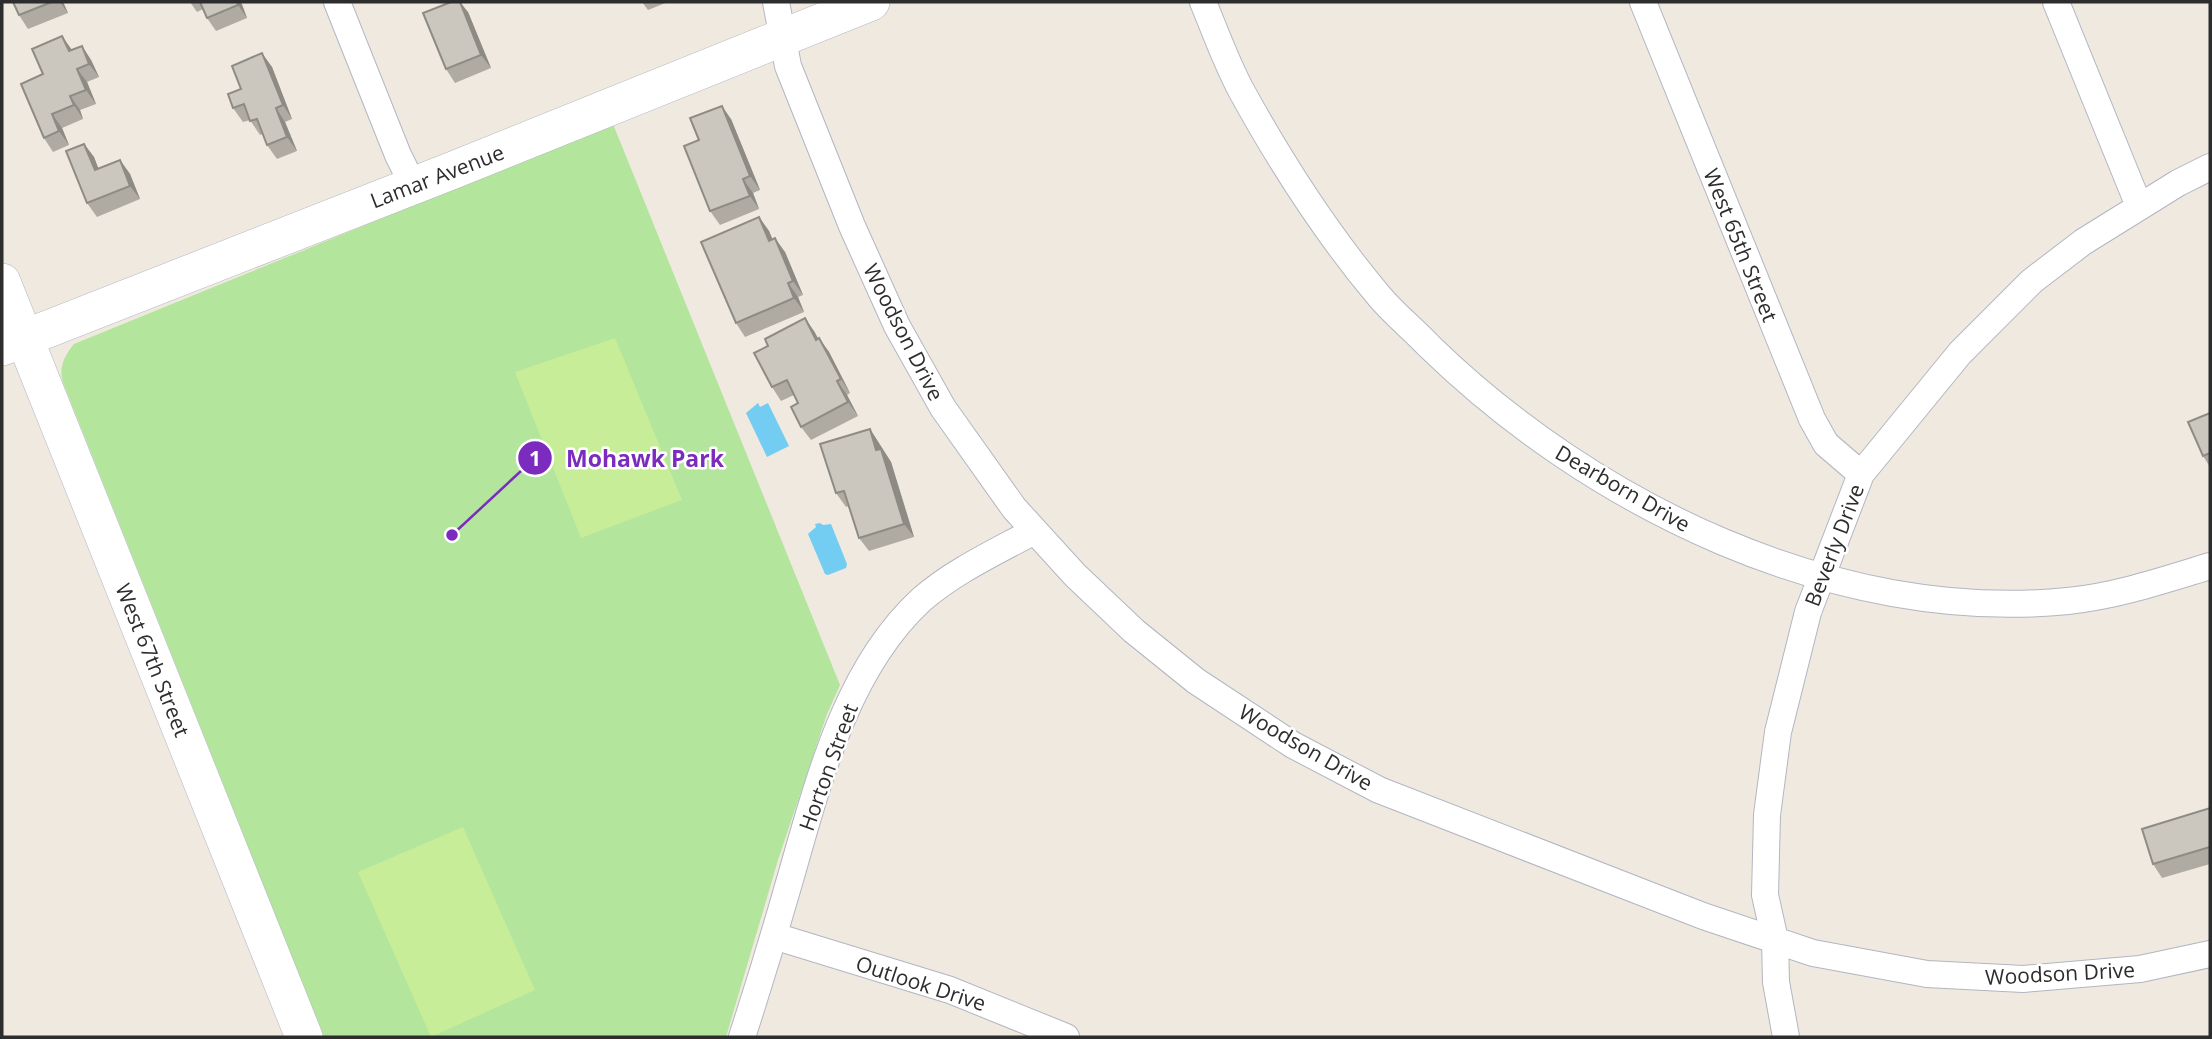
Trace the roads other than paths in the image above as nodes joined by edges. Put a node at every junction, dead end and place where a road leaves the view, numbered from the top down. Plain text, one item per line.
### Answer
1 (337, 2) edge
2 (776, 2) edge
3 (871, 2) edge
4 (1203, 2) edge
5 (1643, 2) edge
6 (2056, 2) edge
7 (782, 37) junction
8 (2210, 167) edge
9 (413, 185) junction
10 (2139, 206) junction
11 (2, 282) edge
12 (13, 342) edge
13 (1861, 474) junction
14 (1034, 531) junction
15 (2210, 566) edge
16 (1822, 576) junction
17 (774, 936) junction
18 (1775, 940) junction
19 (2210, 954) edge
20 (304, 1037) edge
21 (742, 1037) edge
22 (1066, 1037) edge
23 (1786, 1037) edge

1 - 9 street
2 - 7 street, Woodson Drive
3 - 7 street, Lamar Avenue
4 - 16 street, Dearborn Drive
5 - 13 street, West 65th Street
6 - 10 street
7 - 9 street, Lamar Avenue
7 - 14 street, Woodson Drive
8 - 10 street, Beverly Drive
9 - 12 street, Lamar Avenue
10 - 13 street, Beverly Drive
11 - 12 street, West 67th Street
12 - 20 street, West 67th Street
13 - 16 street, Beverly Drive
14 - 17 street, Horton Street
14 - 18 street, Woodson Drive
15 - 16 street, Dearborn Drive
16 - 18 street, Beverly Drive
17 - 21 street, Horton Street
17 - 22 street, Outlook Drive
18 - 19 street, Woodson Drive
18 - 23 street, Beverly Drive

